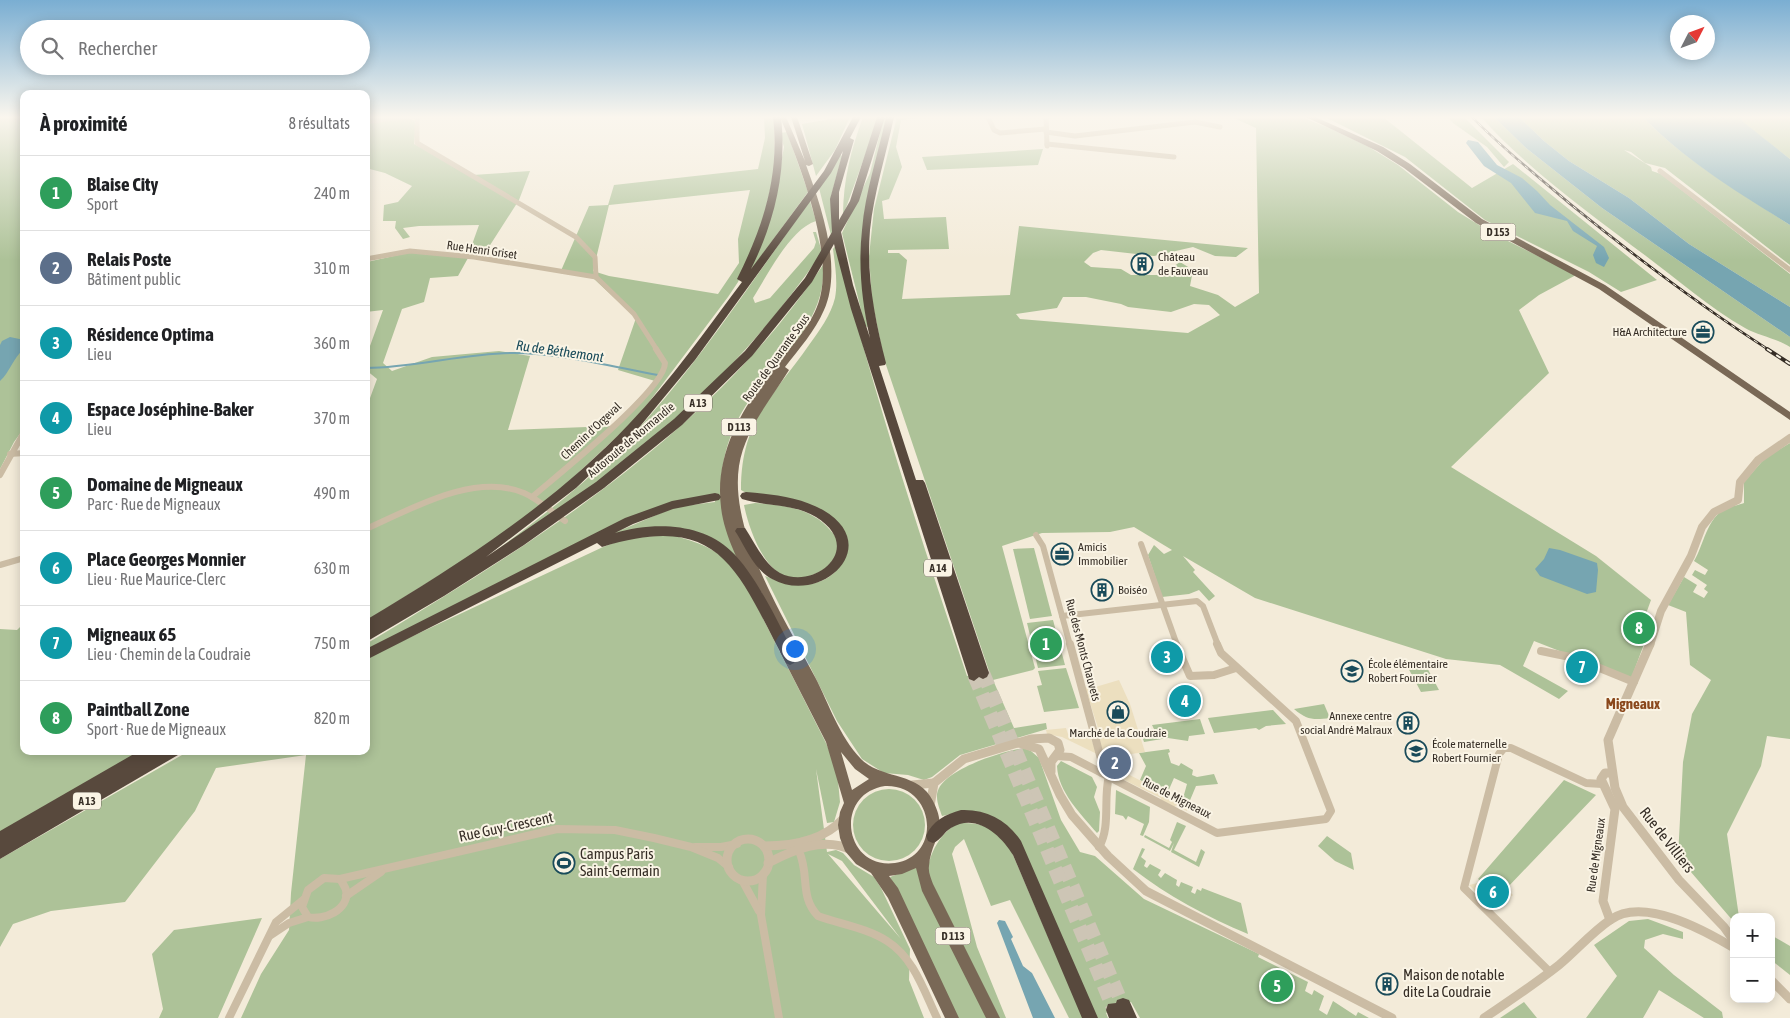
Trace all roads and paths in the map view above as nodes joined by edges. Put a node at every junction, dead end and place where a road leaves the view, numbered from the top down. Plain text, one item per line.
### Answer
1 (453, 165) edge
2 (777, 165) edge
3 (805, 165) edge
4 (806, 165) edge
5 (808, 165) edge
6 (831, 165) edge
7 (843, 165) edge
8 (869, 165) edge
9 (878, 165) edge
10 (1402, 165) edge
11 (1660, 171) dead end
12 (810, 175) junction
13 (818, 209) junction
14 (370, 258) edge
15 (1790, 270) edge
16 (596, 277) junction
17 (730, 304) junction
18 (1790, 416) edge
19 (897, 427) junction
20 (20, 438) edge
21 (1790, 438) edge
22 (20, 453) edge
23 (10, 454) junction
24 (0, 475) edge
25 (746, 496) dead end
26 (532, 497) junction
27 (715, 497) dead end
28 (561, 518) junction
29 (370, 527) edge
30 (741, 531) junction
31 (1036, 535) dead end
32 (1141, 544) dead end
33 (20, 559) edge
34 (0, 565) edge
35 (543, 567) junction
36 (1162, 605) junction
37 (1062, 616) junction
38 (370, 625) edge
39 (370, 635) edge
40 (1541, 650) dead end
41 (370, 653) edge
42 (790, 659) junction
43 (1236, 668) junction
44 (978, 674) tunnel mouth
45 (1634, 682) junction
46 (1044, 738) junction
47 (1019, 743) junction
48 (1041, 752) junction
49 (1057, 753) junction
50 (145, 755) edge
51 (166, 755) edge
52 (1612, 773) junction
53 (1051, 774) junction
54 (1105, 775) junction
55 (891, 781) junction
56 (934, 783) junction
57 (1602, 784) junction
58 (908, 785) junction
59 (930, 806) junction
60 (848, 809) junction
61 (933, 836) junction
62 (0, 839) edge
63 (737, 844) junction
64 (764, 846) junction
65 (692, 847) junction
66 (1099, 847) junction
67 (798, 851) junction
68 (853, 851) junction
69 (0, 852) edge
70 (925, 852) junction
71 (768, 863) junction
72 (729, 867) junction
73 (876, 868) junction
74 (387, 869) junction
75 (763, 874) junction
76 (340, 879) junction
77 (742, 880) junction
78 (346, 896) junction
79 (303, 900) junction
80 (761, 915) junction
81 (308, 917) junction
82 (1712, 917) junction
83 (1610, 920) junction
84 (271, 935) junction
85 (1724, 940) edge
86 (1550, 972) junction
87 (1775, 984) edge
88 (1790, 999) edge
89 (229, 1018) edge
90 (779, 1018) edge
91 (937, 1018) edge
92 (952, 1018) edge
93 (993, 1018) edge
94 (1090, 1018) edge
95 (1392, 1018) edge
96 (1484, 1018) edge

1 - 16 street
2 - 17 highway
3 - 12 main road, D 113
4 - 12 main road, Route de Quarante Sous / D 113
5 - 12 main road
6 - 17 highway, Autoroute de Normandie / A 13
7 - 19 highway, A 14
8 - 28 highway, Autoroute de Normandie / A 13
9 - 19 highway, A 14
10 - 18 main road, D 153
11 - 15 street
12 - 13 main road, Route de Quarante Sous / D 113
13 - 30 main road, Route de Quarante Sous / D 113
13 - 42 main road, Route de Quarante Sous / D 113
14 - 16 street, Rue Henri Griset
16 - 26 street, Chemin d'Orgeval
17 - 38 highway, Autoroute de Normandie / A 13
19 - 44 highway, A 14
20 - 23 street
21 - 45 street
22 - 23 street
23 - 24 street
25 - 30 highway
26 - 28 street
26 - 29 street
27 - 35 highway
28 - 39 highway, Autoroute de Normandie / A 13
30 - 55 main road, Route de Quarante Sous / D 113
31 - 37 street, Rue des Monts Chauvets
32 - 36 street
33 - 34 street
35 - 41 highway
35 - 42 highway
36 - 37 street, Rue de Migneaux
36 - 43 street, Rue de Migneaux
36 - 43 street
37 - 54 street, Rue des Monts Chauvets
40 - 45 street
42 - 60 main road, Route de Quarante Sous / D 113
43 - 54 street, Rue de Migneaux
45 - 52 street
46 - 47 street
46 - 48 street
46 - 49 street, Rue de Migneaux
47 - 48 street, Rue de Migneaux
47 - 56 street
48 - 49 street, Rue de Migneaux
48 - 53 street
49 - 53 street
49 - 54 street, Rue de Migneaux
50 - 62 highway, A 13
51 - 69 highway, A 13
52 - 57 street
52 - 82 street, Rue de Villiers
53 - 66 street
54 - 66 street, Rue des Monts Chauvets
55 - 58 main road, Route de Quarante Sous
55 - 60 main road, Route de Quarante Sous
56 - 58 street
56 - 59 street
57 - 83 street, Rue de Migneaux
57 - 86 street
58 - 59 main road, Route de Quarante Sous
59 - 61 main road
60 - 64 street
60 - 68 main road, Route de Quarante Sous
61 - 70 main road
61 - 94 highway
63 - 64 street
63 - 65 street, Rue Guy-Crescent
63 - 72 street
64 - 71 street
65 - 72 street, Rue Guy-Crescent
65 - 74 street, Rue Guy-Crescent
66 - 95 street
67 - 68 street
67 - 71 street
67 - 91 street
68 - 73 main road
70 - 73 main road
70 - 93 main road, D 113
71 - 75 street
72 - 77 street
73 - 92 main road, D 113
74 - 76 street, Rue Guy-Crescent
74 - 78 street, Rue Guy-Crescent
75 - 77 street
75 - 80 street
76 - 78 street
76 - 79 street, Rue Guy-Crescent
77 - 80 street
78 - 81 street, Rue Guy-Crescent
79 - 81 street
79 - 84 street, Rue Guy-Crescent
80 - 90 street
81 - 84 street, Rue Guy-Crescent
82 - 85 street
82 - 85 street, Rue de Villiers
83 - 85 street
83 - 86 street
84 - 89 street, Rue Guy-Crescent
86 - 96 street
87 - 88 street

